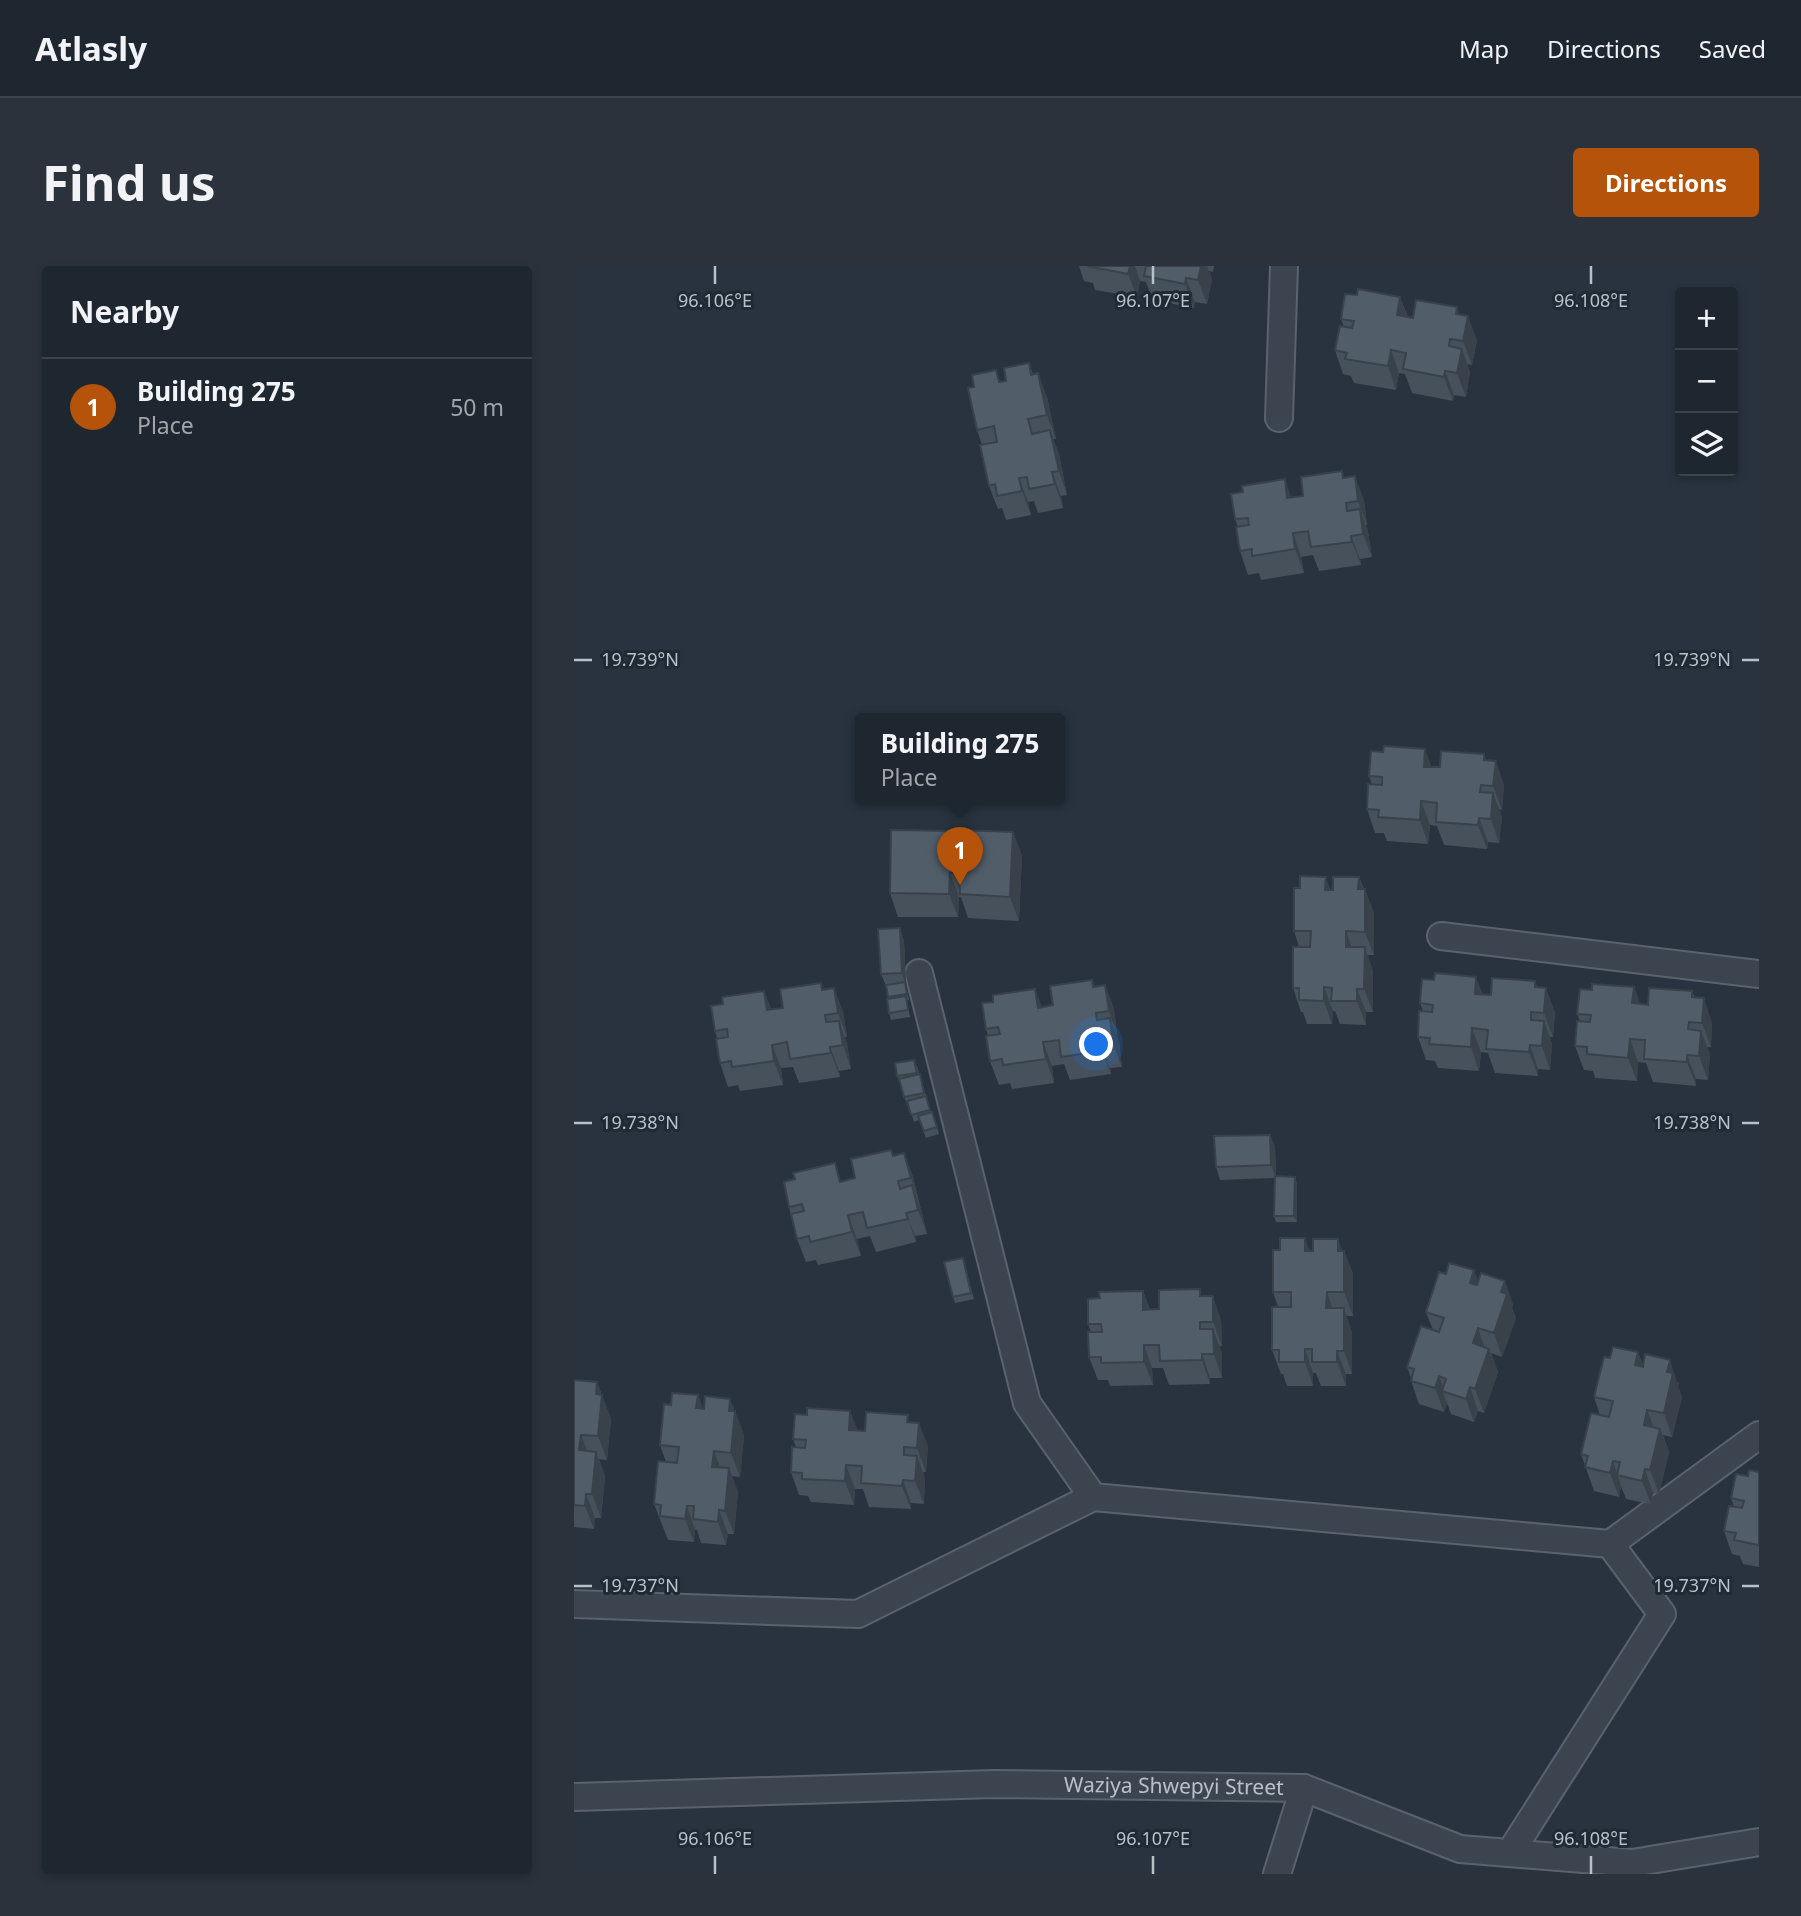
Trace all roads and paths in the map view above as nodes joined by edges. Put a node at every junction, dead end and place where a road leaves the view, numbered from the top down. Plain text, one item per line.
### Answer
1 (1284, 266) edge
2 (1279, 418) dead end
3 (1441, 936) dead end
4 (919, 974) dead end
5 (1759, 974) edge
6 (1759, 1435) edge
7 (1093, 1497) junction
8 (1610, 1544) junction
9 (574, 1604) edge
10 (1304, 1788) junction
11 (574, 1797) edge
12 (1759, 1842) edge
13 (1510, 1853) junction
14 (1633, 1868) edge
15 (1277, 1874) edge

1 - 2 street
3 - 5 street
4 - 7 street
6 - 8 street
7 - 8 street
7 - 9 street
8 - 13 street
10 - 11 street, Waziya Shwepyi Street
10 - 13 street, Waziya Shwepyi Street
10 - 15 street
12 - 14 street, Waziya Shwepyi Street
13 - 14 street, Waziya Shwepyi Street

